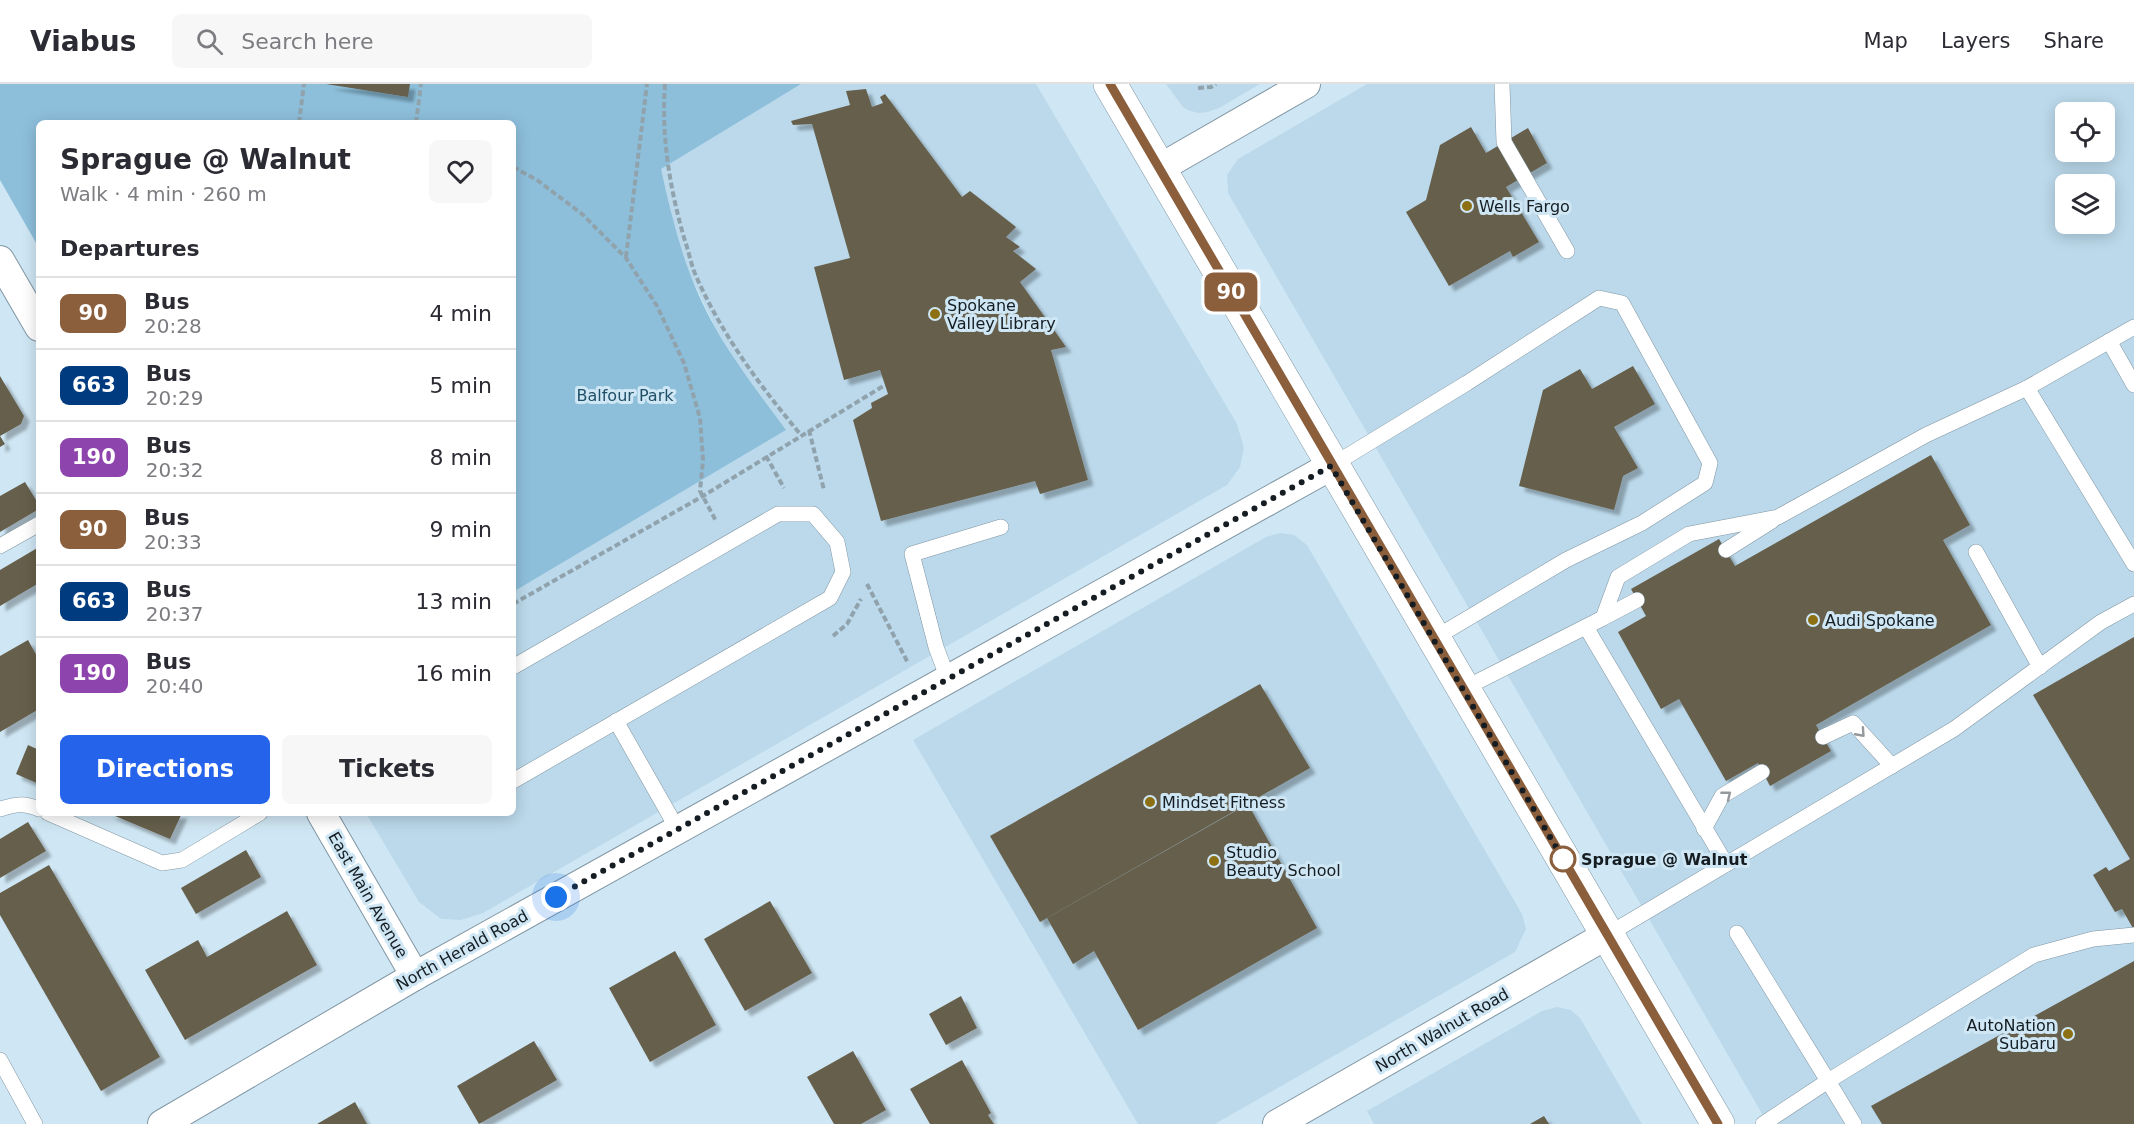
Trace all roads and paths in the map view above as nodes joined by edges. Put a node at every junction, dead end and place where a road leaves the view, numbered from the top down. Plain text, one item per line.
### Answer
1 (304, 84) edge
2 (421, 84) edge
3 (647, 84) edge
4 (665, 84) edge
5 (1110, 84) edge
6 (1216, 84) edge
7 (1502, 84) edge
8 (1296, 87) edge
9 (1198, 88) dead end
10 (299, 120) edge
11 (416, 120) edge
12 (1160, 168) junction
13 (516, 169) edge
14 (1567, 251) dead end
15 (626, 258) junction
16 (0, 260) edge
17 (36, 322) edge
18 (2134, 327) edge
19 (2109, 341) junction
20 (885, 385) dead end
21 (2134, 385) edge
22 (2027, 388) junction
23 (809, 430) junction
24 (801, 435) junction
25 (766, 456) junction
26 (1331, 466) junction
27 (788, 494) dead end
28 (703, 496) junction
29 (813, 514) junction
30 (1778, 517) junction
31 (36, 526) edge
32 (1001, 527) dead end
33 (728, 543) junction
34 (0, 546) edge
35 (1726, 550) dead end
36 (1976, 552) dead end
37 (2134, 564) edge
38 (867, 583) dead end
39 (1637, 600) dead end
40 (516, 602) edge
41 (2134, 604) edge
42 (1603, 618) junction
43 (1586, 627) junction
44 (1433, 639) junction
45 (908, 663) dead end
46 (516, 664) edge
47 (2040, 667) junction
48 (948, 679) junction
49 (1463, 689) junction
50 (616, 722) junction
51 (1823, 737) dead end
52 (1892, 766) junction
53 (1762, 772) dead end
54 (516, 778) edge
55 (36, 808) edge
56 (0, 809) edge
57 (55, 816) edge
58 (255, 816) edge
59 (323, 816) edge
60 (1704, 829) junction
61 (678, 830) junction
62 (1726, 864) junction
63 (1737, 933) dead end
64 (1607, 935) junction
65 (2134, 935) edge
66 (415, 976) junction
67 (0, 1060) edge
68 (1828, 1081) junction
69 (35, 1124) edge
70 (162, 1124) edge
71 (1277, 1124) edge
72 (1718, 1124) edge
73 (1763, 1124) edge
74 (1854, 1124) edge

1 - 10 path
2 - 11 path
3 - 15 path
4 - 24 path
5 - 12 main road
6 - 9 path
7 - 14 lane
8 - 12 street
12 - 26 main road
13 - 15 path
15 - 28 path
16 - 17 street
18 - 19 lane
19 - 21 lane
19 - 22 lane
20 - 23 path
22 - 30 lane
22 - 37 lane
23 - 24 path
23 - 29 path
24 - 25 path
25 - 27 path
25 - 28 path
26 - 44 main road
26 - 44 lane
26 - 48 street, North Herald Road
28 - 33 path
28 - 40 path
29 - 33 lane
29 - 50 lane
30 - 35 lane
30 - 42 lane
31 - 34 lane
32 - 48 lane
33 - 46 lane
36 - 47 lane
38 - 45 path
39 - 42 lane
41 - 47 lane
42 - 43 lane
43 - 49 lane
43 - 60 lane
44 - 49 main road
47 - 52 lane
48 - 61 street, North Herald Road
49 - 64 main road
50 - 54 lane
50 - 61 lane
51 -> 52 lane
52 - 62 lane
60 -> 53 lane
55 - 56 lane
57 - 58 lane
59 - 66 street, East Main Avenue
60 - 62 lane
61 - 66 street, North Herald Road
62 - 64 lane
63 - 68 lane
64 - 71 street, North Walnut Road
64 - 72 main road
65 - 68 lane
66 - 70 street, North Herald Road
67 - 69 lane
68 - 73 lane
68 - 74 lane

